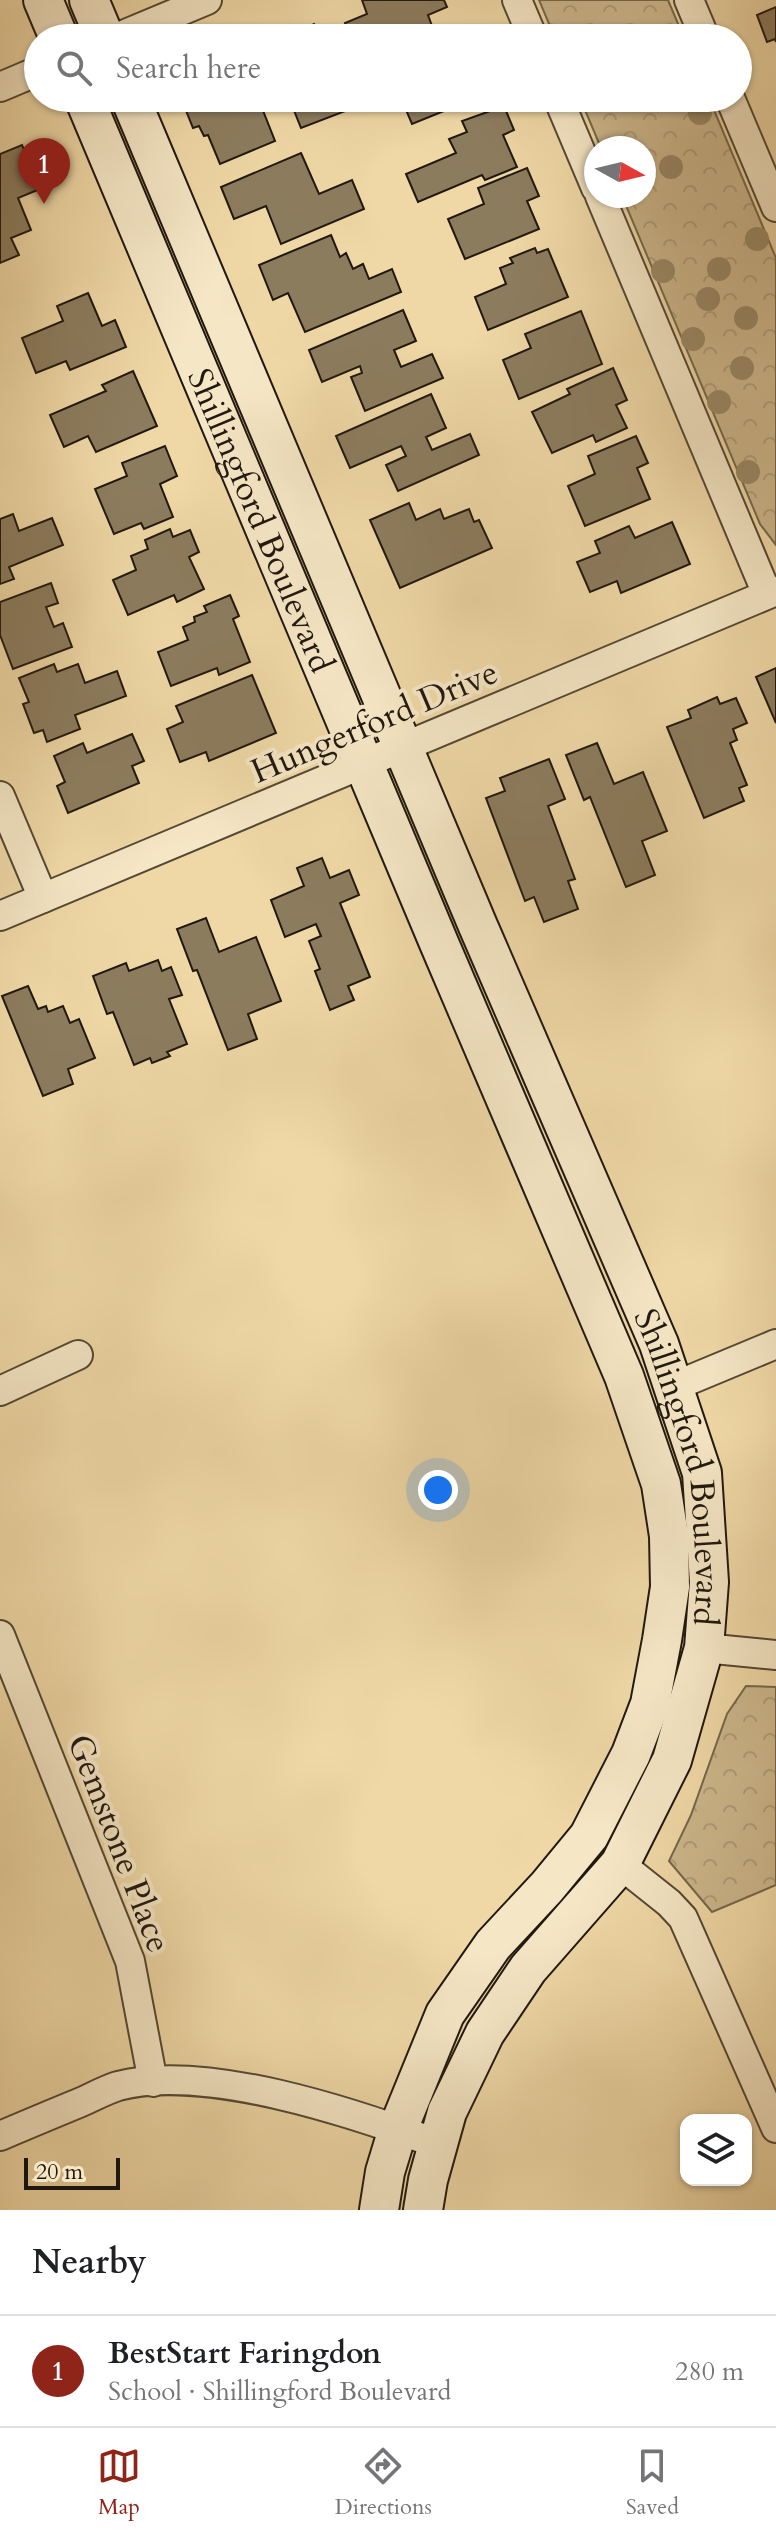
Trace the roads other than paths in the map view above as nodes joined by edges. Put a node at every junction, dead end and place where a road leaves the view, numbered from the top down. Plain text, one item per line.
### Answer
1 (43, 0) edge
2 (89, 0) edge
3 (207, 0) edge
4 (517, 0) edge
5 (689, 0) edge
6 (53, 24) edge
7 (99, 24) edge
8 (150, 24) edge
9 (527, 24) edge
10 (699, 24) edge
11 (24, 77) edge
12 (0, 87) edge
13 (90, 112) edge
14 (136, 112) edge
15 (564, 112) edge
16 (736, 112) edge
17 (584, 160) edge
18 (776, 207) edge
19 (605, 208) edge
20 (772, 592) edge
21 (403, 748) junction
22 (365, 764) junction
23 (0, 796) edge
24 (43, 898) junction
25 (0, 916) edge
26 (478, 926) junction
27 (439, 943) junction
28 (776, 1344) edge
29 (78, 1355) dead end
30 (675, 1386) junction
31 (0, 1391) edge
32 (0, 1635) edge
33 (704, 1648) junction
34 (776, 1655) edge
35 (620, 1864) junction
36 (153, 2082) junction
37 (776, 2128) edge
38 (398, 2129) junction
39 (0, 2136) edge
40 (438, 2144) junction
41 (379, 2210) edge
42 (423, 2210) edge

1 - 6 street
2 - 7 street
3 - 8 street
4 - 9 street
5 - 10 street
11 - 12 street
13 - 22 street, Shillingford Boulevard
14 - 21 street, Shillingford Boulevard
15 - 17 street
16 - 18 street
19 - 20 street
20 - 21 street, Hungerford Drive
21 - 22 street, Hungerford Drive
21 - 26 street, Shillingford Boulevard
22 - 24 street, Hungerford Drive
22 - 27 street, Shillingford Boulevard
23 - 24 street
24 - 25 street, Hungerford Drive
26 - 27 street
26 - 30 street, Shillingford Boulevard
27 - 38 street, Shillingford Boulevard
28 - 30 street
29 - 31 street
30 - 33 street, Shillingford Boulevard
32 - 36 street, Gemstone Place
33 - 34 street
33 - 35 street, Shillingford Boulevard
35 - 37 street
35 - 40 street, Shillingford Boulevard
36 - 38 street
36 - 39 street
38 - 40 street
38 - 41 street, Shillingford Boulevard
40 - 42 street, Shillingford Boulevard

